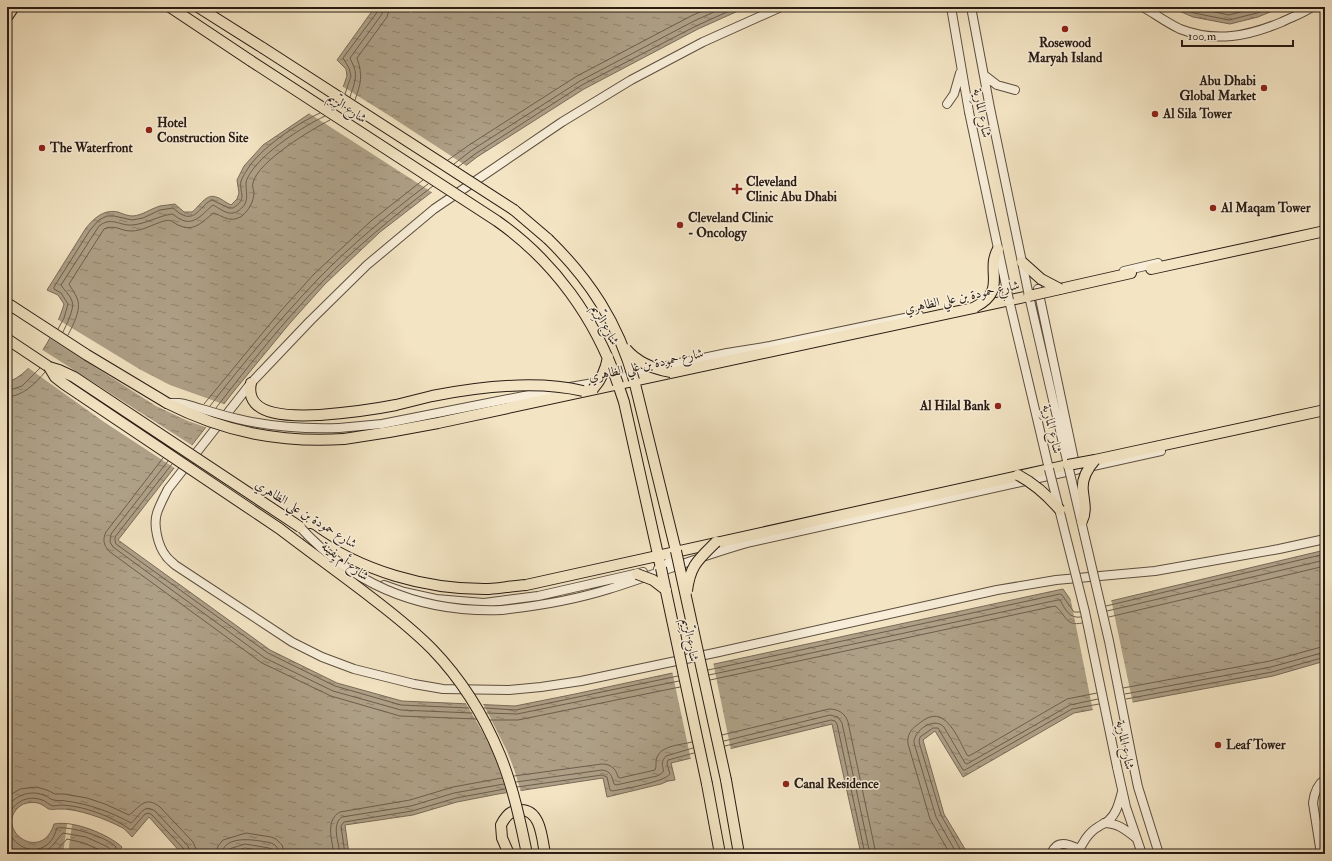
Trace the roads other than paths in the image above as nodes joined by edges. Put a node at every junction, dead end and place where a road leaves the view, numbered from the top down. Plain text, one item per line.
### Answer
1 (13, 7) edge
2 (170, 7) edge
3 (780, 7) edge
4 (951, 7) edge
5 (971, 7) edge
6 (1143, 7) edge
7 (1312, 7) edge
8 (201, 8) edge
9 (7, 16) edge
10 (961, 68) junction
11 (984, 75) junction
12 (1015, 90) dead end
13 (947, 104) dead end
14 (1325, 227) edge
15 (1325, 231) edge
16 (998, 249) junction
17 (1022, 262) junction
18 (1151, 269) dead end
19 (1131, 273) dead end
20 (1038, 289) junction
21 (1060, 289) junction
22 (1029, 296) junction
23 (1009, 300) junction
24 (7, 303) edge
25 (975, 307) junction
26 (7, 339) edge
27 (623, 346) junction
28 (608, 357) junction
29 (48, 367) junction
30 (671, 372) junction
31 (634, 380) junction
32 (614, 382) junction
33 (251, 383) junction
34 (588, 390) junction
35 (167, 403) junction
36 (1325, 410) edge
37 (1325, 415) edge
38 (1095, 460) junction
39 (188, 464) junction
40 (1072, 467) junction
41 (1048, 469) junction
42 (1018, 475) junction
43 (1060, 510) junction
44 (1082, 521) junction
45 (300, 528) junction
46 (1325, 540) edge
47 (716, 542) junction
48 (676, 551) junction
49 (659, 555) junction
50 (661, 568) junction
51 (637, 574) junction
52 (666, 590) junction
53 (686, 601) junction
54 (1325, 779) edge
55 (1122, 791) junction
56 (1104, 823) junction
57 (1136, 838) junction
58 (1079, 851) edge
59 (509, 854) edge
60 (527, 854) edge
61 (545, 854) edge
62 (720, 854) edge
63 (739, 854) edge
64 (1052, 854) edge
65 (1142, 854) edge
66 (1158, 854) edge
67 (1321, 854) edge

1 - 9 main road
2 - 28 main road, شارع الرِّيم, bridge
3 - 33 street
4 - 10 street, شارع المارِية
5 - 11 street, شارع المارِية
6 - 7 street
8 - 27 main road, شارع الرِّيم, bridge
10 - 13 street
10 - 16 street, شارع المارِية, bridge
11 - 12 street
11 - 17 street, شارع المارِية
14 - 20 street
15 - 18 main road
16 - 23 street, شارع المارِية, bridge
16 - 25 main road, bridge
17 - 21 main road, bridge
17 - 22 street, شارع المارِية, bridge
19 - 21 main road, شارع حمودة بن علي الظاهري
20 - 32 street
20 - 40 street
21 - 22 main road, شارع حمودة بن علي الظاهري, bridge
22 - 23 main road, شارع حمودة بن علي الظاهري
22 - 40 street, شارع المارِية
23 - 25 main road, شارع حمودة بن علي الظاهري, bridge
23 - 41 street, شارع المارِية
24 - 35 main road, شارع حمودة بن علي الظاهري
25 - 30 main road, شارع حمودة بن علي الظاهري
26 - 29 main road, شارع حمودة بن علي الظاهري
27 - 30 main road, bridge
27 - 31 main road, شارع الرِّيم, bridge
28 - 32 main road, شارع الرِّيم, bridge
28 - 34 main road, bridge
29 - 45 main road, شارع حمودة بن علي الظاهري, bridge
29 - 60 main road, شارع أم يِفينة, bridge
30 - 31 main road, شارع حمودة بن علي الظاهري, bridge
31 - 32 main road, شارع حمودة بن علي الظاهري
31 - 48 main road, شارع الرِّيم
32 - 34 main road, شارع حمودة بن علي الظاهري
32 - 35 street, شارع حمودة بن علي الظاهري, bridge
32 - 49 main road, شارع الرِّيم
33 - 34 main road, bridge
33 - 39 street
34 - 35 main road, شارع حمودة بن علي الظاهري, bridge
36 - 38 main road, شارع حمودة بن علي الظاهري
37 - 40 street
38 - 40 main road, شارع حمودة بن علي الظاهري, bridge
38 - 44 main road, bridge
39 - 46 street
39 - 51 street, شارع حمودة بن علي الظاهري
40 - 41 main road, شارع حمودة بن علي الظاهري
40 - 44 street, شارع المارِية, bridge
40 - 45 street, bridge
41 - 42 main road, شارع حمودة بن علي الظاهري
41 - 43 street, شارع المارِية, bridge
42 - 43 main road, bridge
42 - 47 main road, شارع حمودة بن علي الظاهري
43 - 55 street, شارع المارِية, bridge
44 - 66 street, شارع المارِية, bridge
45 - 49 main road, شارع حمودة بن علي الظاهري, bridge
47 - 48 main road, شارع حمودة بن علي الظاهري
47 - 53 main road, bridge
48 - 49 main road, شارع حمودة بن علي الظاهري
48 - 50 street
48 - 53 main road, شارع الرِّيم, bridge
49 - 50 main road, شارع الرِّيم
50 - 51 street, شارع حمودة بن علي الظاهري
50 - 52 main road, شارع الرِّيم, bridge
51 - 52 main road, bridge
52 - 62 main road, شارع الرِّيم, bridge
53 - 63 main road, شارع الرِّيم, bridge
54 - 67 street
55 - 56 street
55 - 57 street, شارع المارِية
56 - 57 street
56 - 58 street
57 - 65 street, شارع المارِية
58 - 64 street
59 - 61 main road

